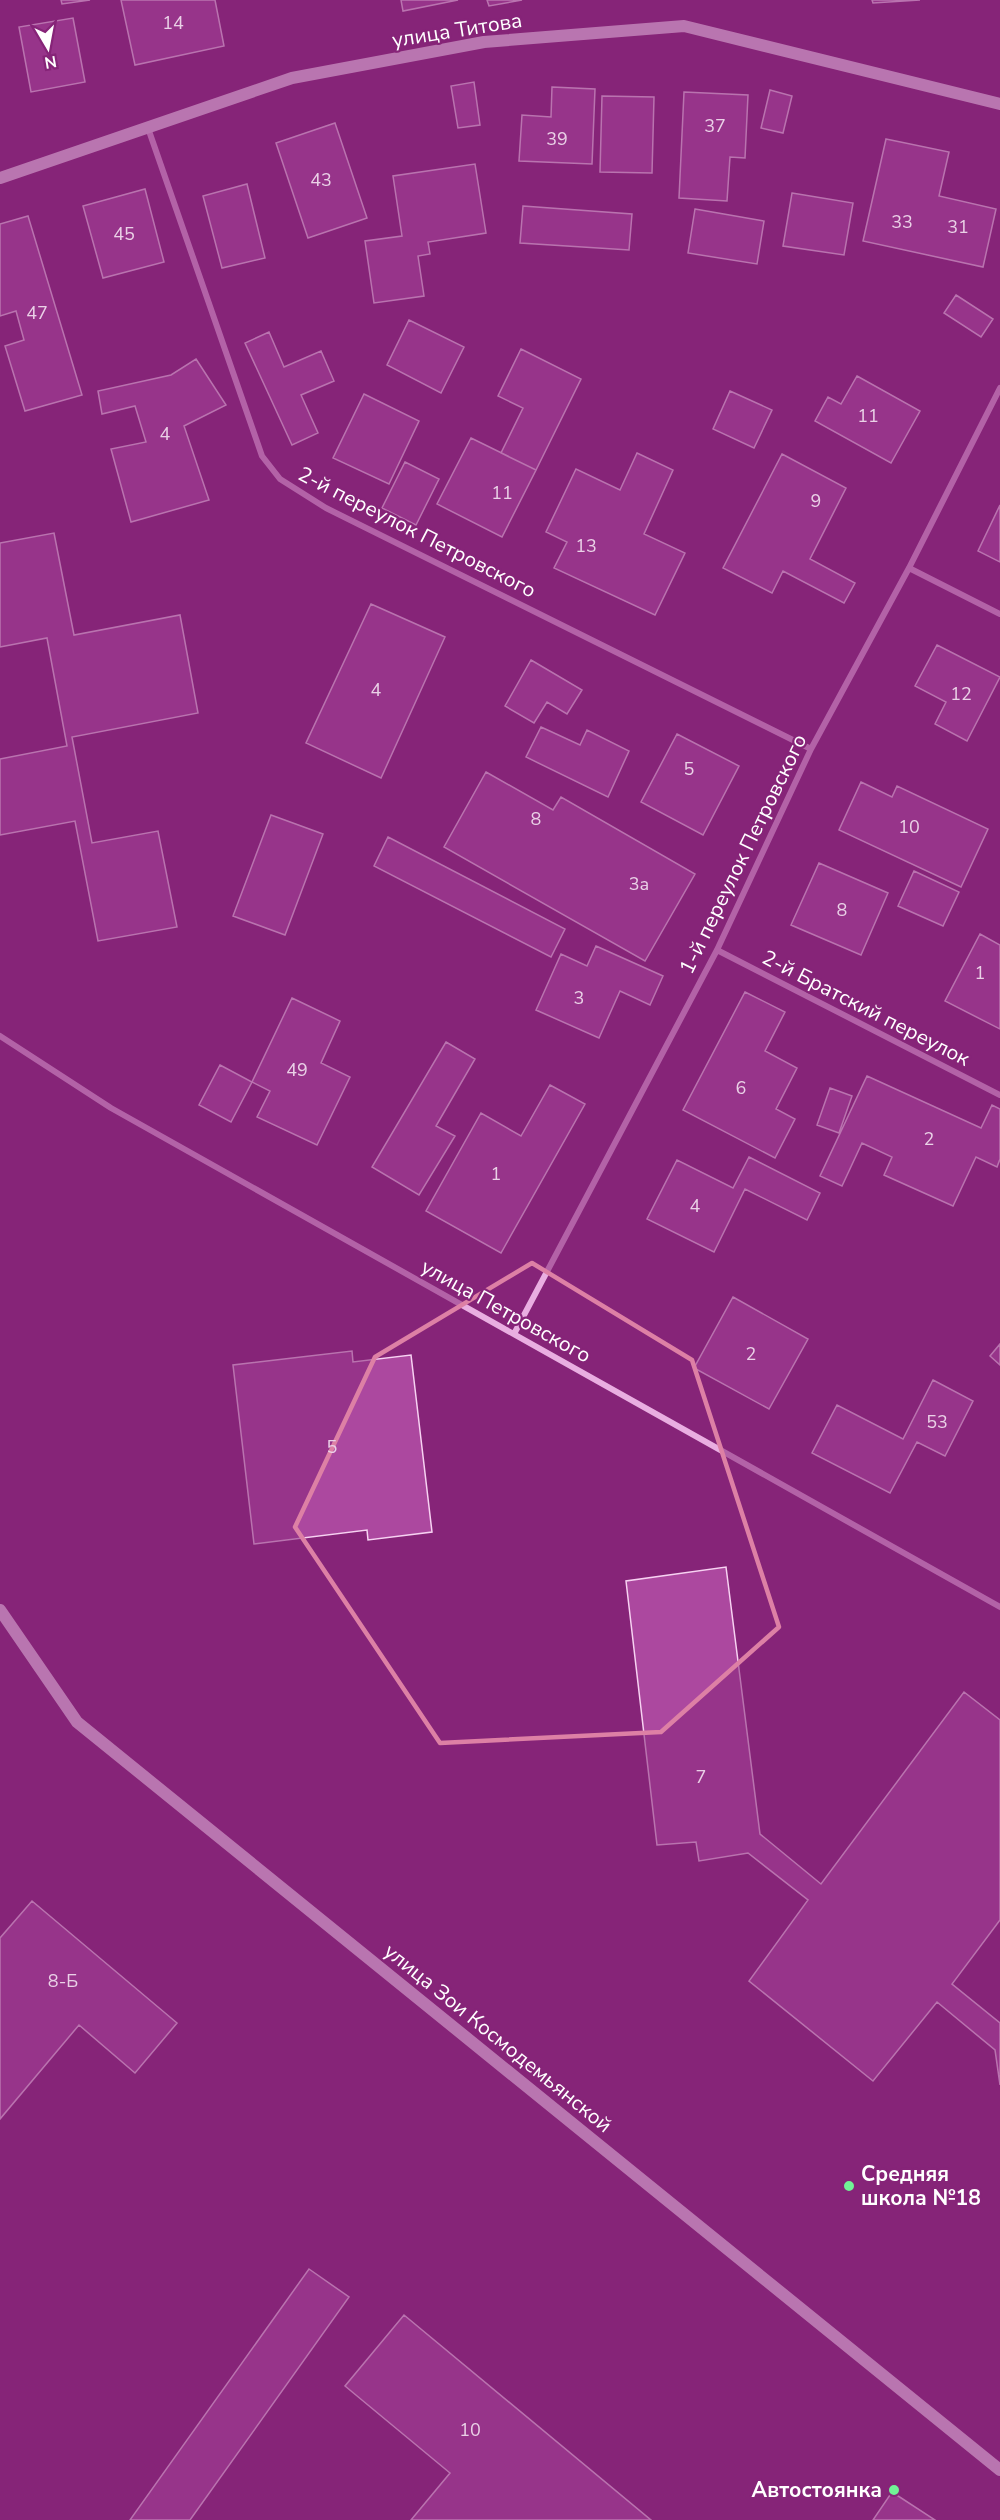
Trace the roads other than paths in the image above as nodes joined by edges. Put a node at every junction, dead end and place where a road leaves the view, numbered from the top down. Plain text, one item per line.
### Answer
1 (1000, 104) edge
2 (148, 128) junction
3 (0, 178) edge
4 (1000, 387) edge
5 (909, 568) junction
6 (1000, 614) edge
7 (811, 749) junction
8 (717, 950) junction
9 (0, 1035) edge
10 (1000, 1095) edge
11 (514, 1334) junction
12 (1000, 1607) edge
13 (0, 1610) edge
14 (1000, 2469) edge

1 - 2 street, улица Титова
2 - 3 street, улица Титова
2 - 7 street, 2-й переулок Петровского
4 - 5 street, 1-й переулок Петровского
5 - 6 street
5 - 7 street, 1-й переулок Петровского
7 - 8 street, 1-й переулок Петровского
8 - 10 street, 2-й Братский переулок
8 - 11 street, 1-й переулок Петровского
9 - 11 street, улица Петровского
11 - 12 street, улица Петровского
13 - 14 street, улица Зои Космодемьянской

